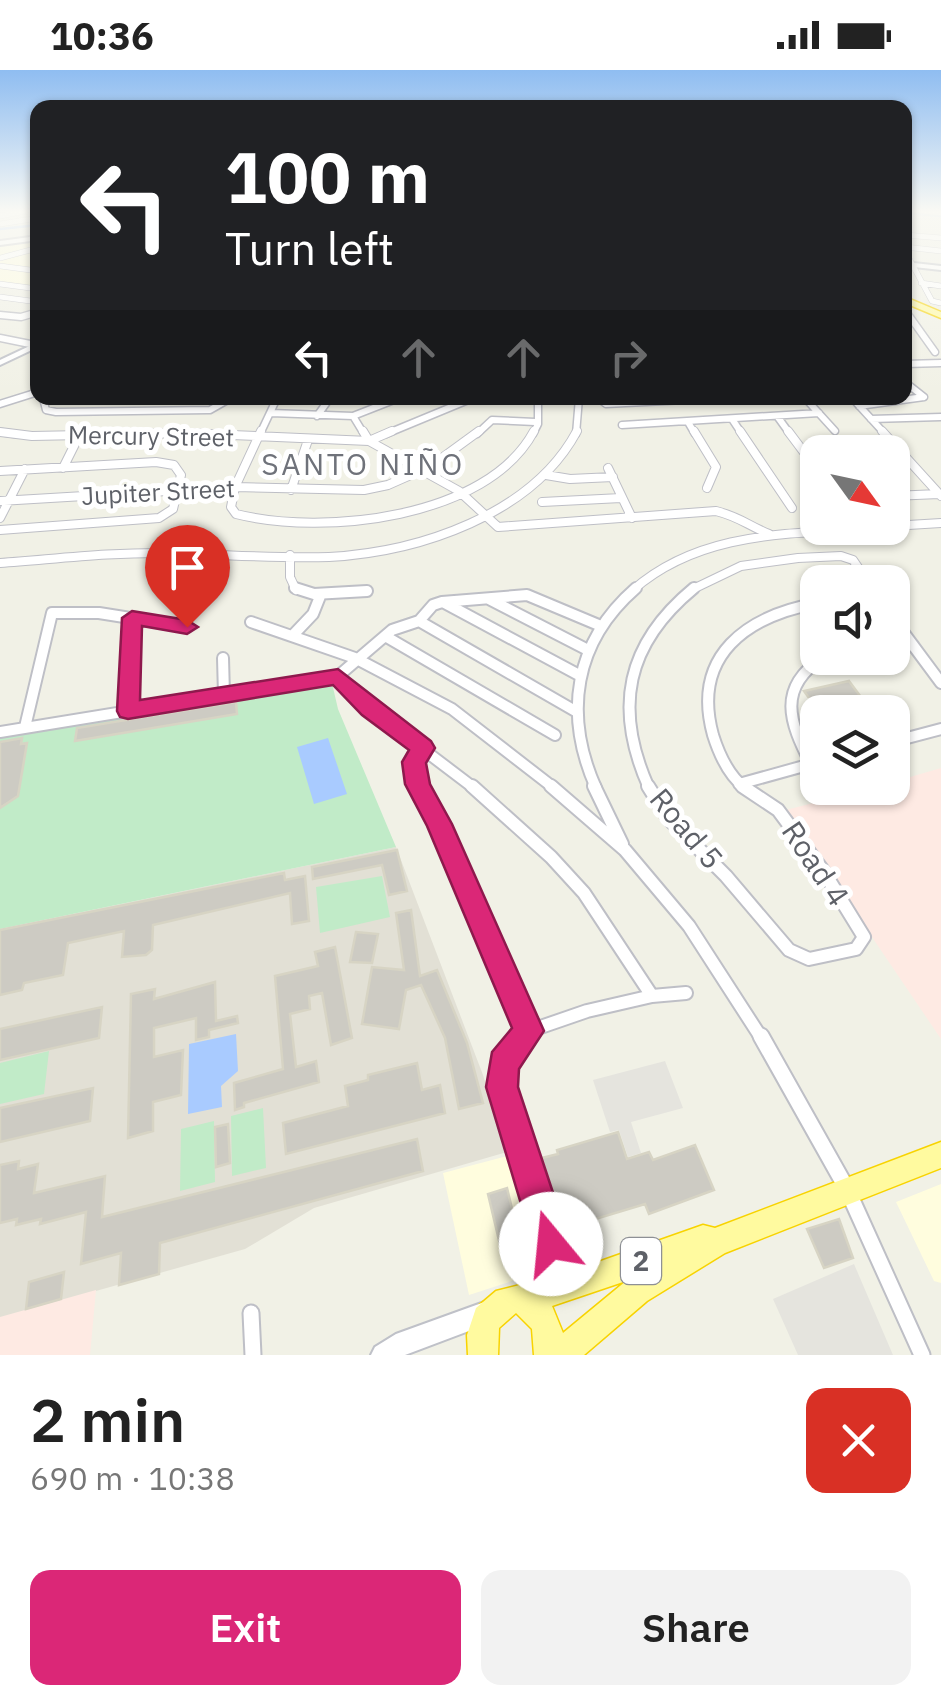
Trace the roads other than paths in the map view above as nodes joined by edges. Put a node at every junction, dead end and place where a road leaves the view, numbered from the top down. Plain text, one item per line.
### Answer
1 (917, 271) edge
2 (0, 284) edge
3 (920, 284) junction
4 (941, 286) edge
5 (30, 288) edge
6 (0, 297) edge
7 (30, 301) edge
8 (941, 302) edge
9 (912, 306) edge
10 (912, 306) edge
11 (30, 314) edge
12 (0, 315) edge
13 (912, 315) edge
14 (941, 316) edge
15 (0, 338) edge
16 (30, 344) edge
17 (30, 348) edge
18 (935, 352) dead end
19 (0, 363) edge
20 (930, 363) junction
21 (941, 363) edge
22 (912, 364) edge
23 (941, 374) edge
24 (912, 388) edge
25 (30, 397) edge
26 (912, 398) edge
27 (0, 404) edge
28 (43, 405) edge
29 (219, 405) edge
30 (274, 405) edge
31 (325, 405) edge
32 (381, 405) edge
33 (455, 405) edge
34 (540, 405) edge
35 (580, 405) edge
36 (812, 405) edge
37 (865, 405) edge
38 (860, 406) joint
39 (121, 409) junction
40 (271, 412) junction
41 (819, 413) junction
42 (317, 416) junction
43 (353, 416) junction
44 (776, 416) junction
45 (941, 417) edge
46 (732, 418) junction
47 (871, 419) junction
48 (536, 422) junction
49 (688, 422) junction
50 (622, 425) dead end
51 (835, 431) dead end
52 (0, 432) edge
53 (882, 432) junction
54 (868, 433) dead end
55 (80, 434) junction
56 (109, 434) junction
57 (256, 438) junction
58 (308, 440) junction
59 (369, 441) junction
60 (800, 446) edge
61 (63, 468) junction
62 (608, 468) dead end
63 (26, 469) junction
64 (425, 470) junction
65 (0, 471) edge
66 (546, 475) junction
67 (612, 477) junction
68 (235, 487) junction
69 (707, 488) dead end
70 (291, 490) junction
71 (176, 491) junction
72 (459, 492) junction
73 (940, 495) edge
74 (910, 496) edge
75 (621, 498) junction
76 (4, 500) edge
77 (542, 502) dead end
78 (792, 508) dead end
79 (487, 515) junction
80 (0, 518) edge
81 (632, 518) junction
82 (941, 522) edge
83 (910, 525) edge
84 (749, 526) junction
85 (0, 530) edge
86 (800, 534) edge
87 (778, 536) junction
88 (756, 538) junction
89 (290, 555) junction
90 (0, 563) edge
91 (856, 565) edge
92 (367, 591) dead end
93 (321, 594) junction
94 (486, 598) junction
95 (442, 602) junction
96 (800, 605) edge
97 (132, 618) junction
98 (420, 621) junction
99 (252, 622) dead end
100 (601, 626) junction
101 (187, 627) dead end
102 (294, 634) junction
103 (384, 636) junction
104 (910, 640) edge
105 (910, 645) edge
106 (914, 645) junction
107 (586, 649) junction
108 (223, 658) dead end
109 (355, 658) junction
110 (800, 673) edge
111 (579, 675) junction
112 (338, 677) junction
113 (941, 683) edge
114 (224, 695) junction
115 (128, 711) junction
116 (578, 712) junction
117 (25, 728) junction
118 (941, 730) edge
119 (0, 732) edge
120 (554, 735) dead end
121 (910, 738) edge
122 (800, 739) edge
123 (423, 748) junction
124 (800, 767) edge
125 (739, 784) junction
126 (625, 850) junction
127 (834, 954) joint
128 (686, 993) dead end
129 (652, 996) junction
130 (529, 1031) junction
131 (941, 1155) edge
132 (847, 1190) junction
133 (716, 1242) junction
134 (567, 1288) junction
135 (522, 1300) junction
136 (491, 1312) junction
137 (251, 1313) dead end
138 (253, 1355) edge
139 (383, 1355) edge
140 (483, 1355) edge
141 (549, 1355) edge
142 (560, 1355) edge
143 (922, 1355) edge

1 - 3 street
2 - 5 street
3 - 4 street
3 - 8 street
6 - 7 street
9 - 14 highway
10 - 14 highway
11 - 12 street
13 - 18 street
15 - 16 street
17 - 19 main road
20 - 21 street
20 - 22 street
20 - 23 street
24 - 26 street
25 - 27 street
28 - 39 street
29 - 39 street
30 - 40 street
31 - 42 street
32 - 43 street
33 - 59 street, Mercury Street
34 - 48 street
35 - 66 street
36 - 41 street
37 - 38 street
38 - 47 street
39 - 56 street
40 - 42 street
40 - 57 street
41 - 44 street
41 - 51 street
42 - 43 street
43 - 59 street
44 - 46 street
44 - 60 street
45 - 47 street
46 - 49 street
46 - 78 street
47 - 53 street
48 - 64 street, Jupiter Street
48 - 72 street
49 - 50 street
49 - 69 street
52 - 55 street, Mercury Street
53 - 54 street
53 - 73 street
55 - 56 street, Mercury Street
55 - 61 street
56 - 57 street, Mercury Street
57 - 58 street, Mercury Street
57 - 68 street
58 - 59 street, Mercury Street
58 - 70 street
59 - 64 street
61 - 63 street
61 - 71 street
62 - 67 street
63 - 65 street
63 - 76 street
64 - 70 street, Jupiter Street
64 - 72 street
66 - 67 street
66 - 79 street
67 - 75 street
68 - 70 street, Jupiter Street
68 - 71 street, Jupiter Street
68 - 72 street
71 - 76 street, Jupiter Street
71 - 85 street
72 - 79 street
73 - 74 street
75 - 77 street
75 - 81 street
76 - 80 street
79 - 81 street
79 - 89 street
81 - 84 street
82 - 83 street
84 - 87 street
84 - 88 street
86 - 87 street
87 - 88 street
88 - 100 street
89 - 90 street
89 - 93 street
91 - 127 street, Road 5
92 - 93 street
93 - 102 street
94 - 95 street
94 - 100 street
94 - 107 street
95 - 98 street
95 - 111 street
96 - 125 street, Road 4
97 - 101 street
97 - 115 street
97 - 117 street
98 - 103 street
98 - 116 street
99 - 102 street
100 - 107 street
102 - 109 street
103 - 109 street
103 - 120 street
104 - 106 street
105 - 106 street
106 - 113 street
107 - 111 street
108 - 114 street
109 - 112 street
109 - 126 street
110 - 122 street
111 - 116 street
112 - 114 street
112 - 123 street
114 - 115 street
115 - 117 street
116 - 126 street
117 - 119 street
118 - 121 street
123 - 129 street
123 - 130 street
124 - 125 street
125 - 127 street, Road 4
126 - 132 street
128 - 129 street
129 - 130 street
130 - 134 street
131 - 132 highway, 2
132 - 133 highway, 2
132 - 143 street
133 - 134 highway, 2
133 - 142 highway, 2
134 - 135 highway, 2
135 - 136 highway, 2
135 - 141 highway
136 - 139 main road
136 - 140 highway
137 - 138 street

